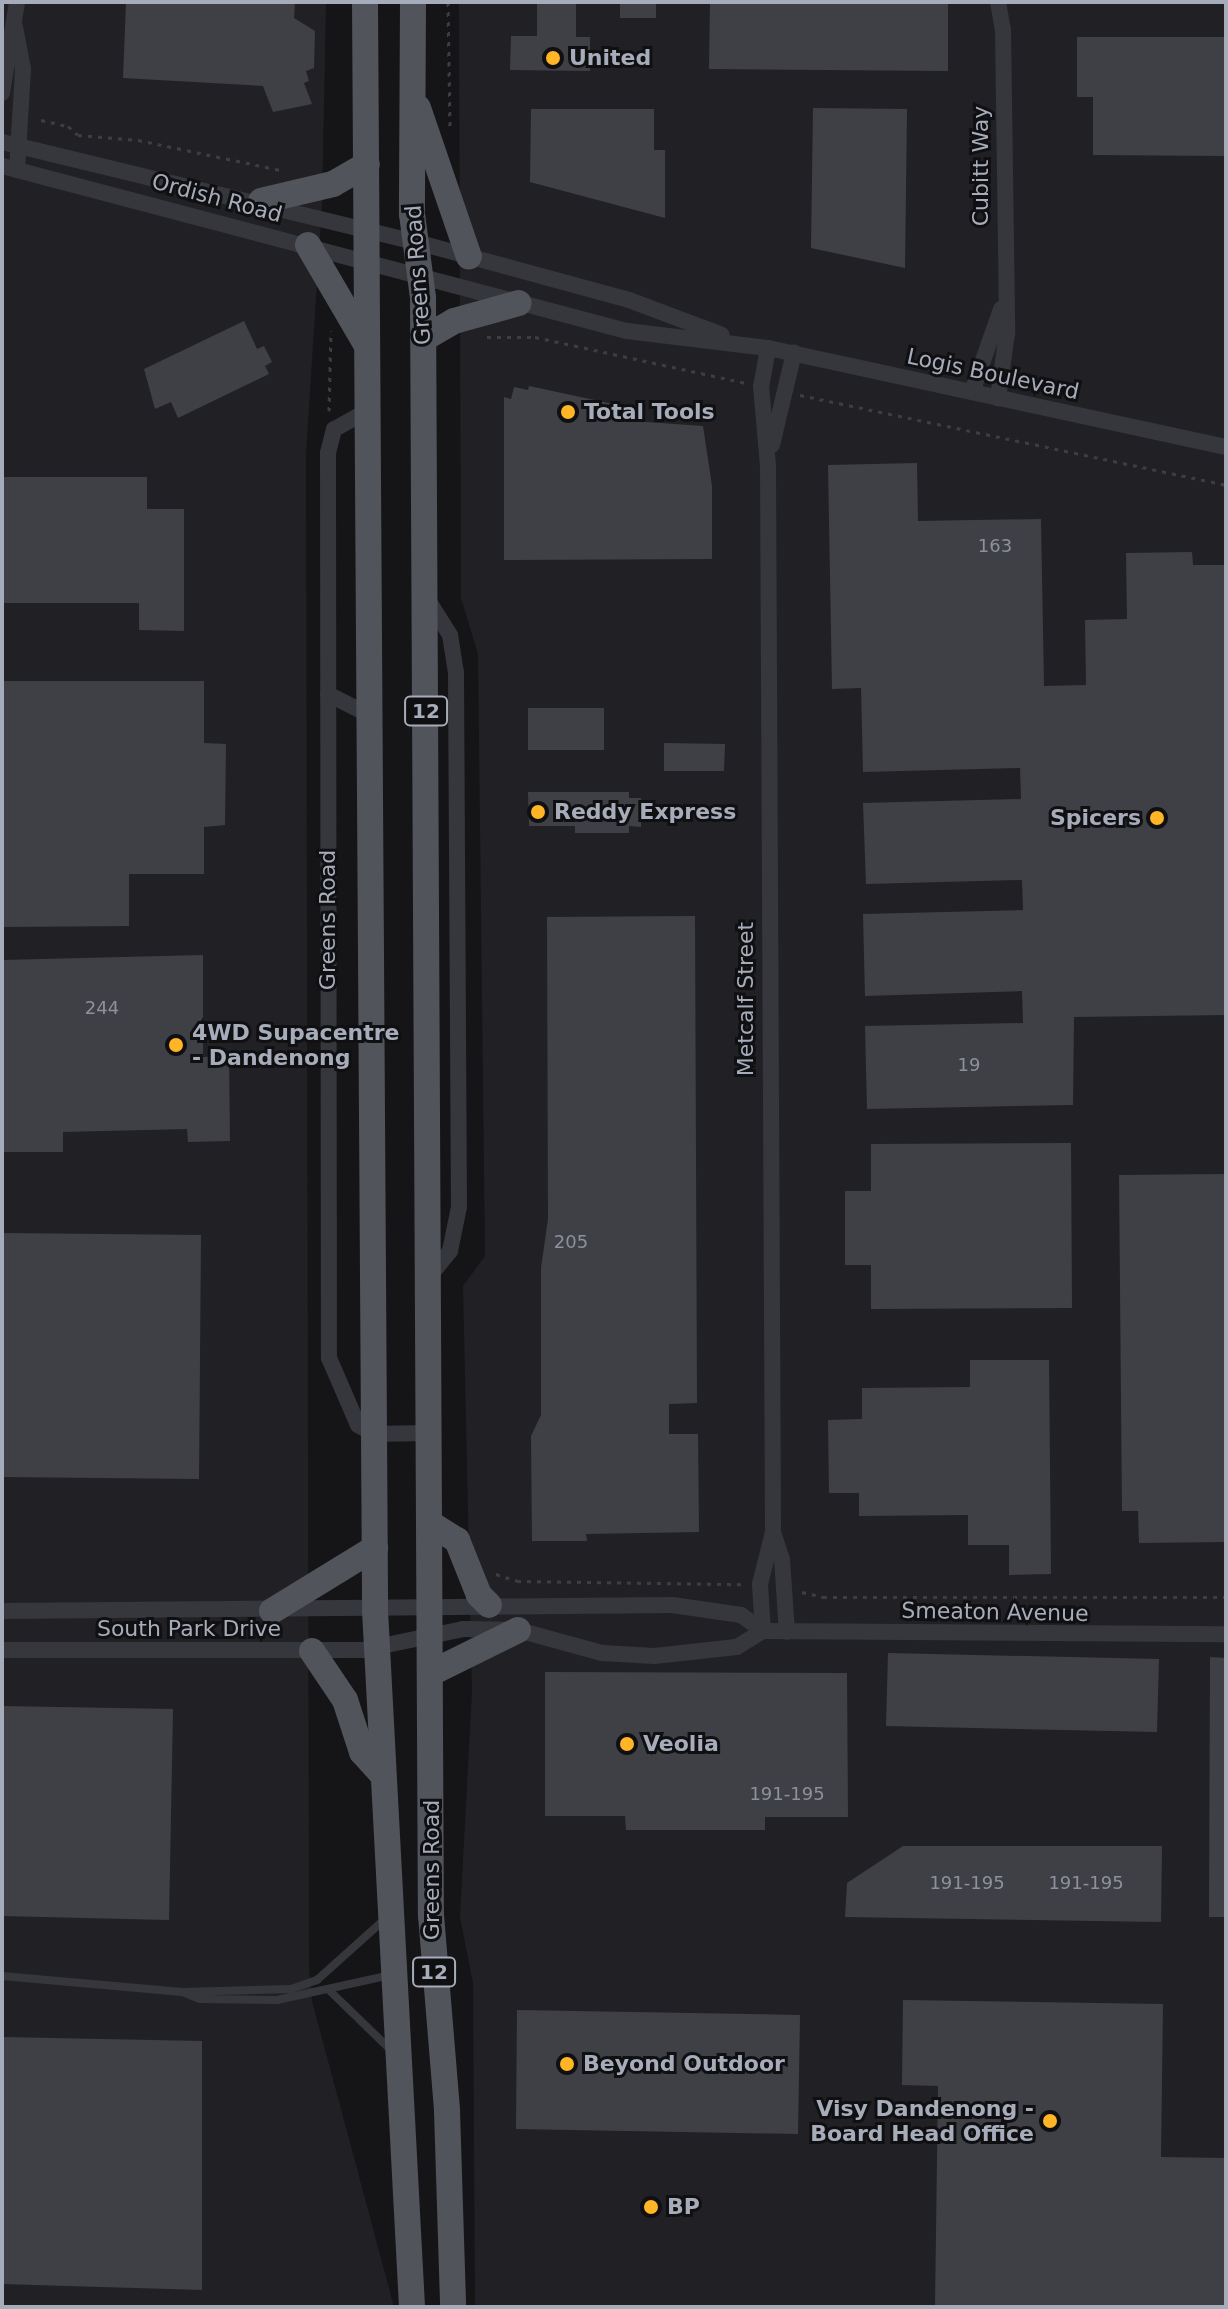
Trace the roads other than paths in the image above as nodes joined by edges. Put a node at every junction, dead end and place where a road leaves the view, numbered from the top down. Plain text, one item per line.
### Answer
1 (17, 2) edge
2 (365, 2) edge
3 (413, 2) edge
4 (998, 2) edge
5 (1011, 2) edge
6 (15, 27) junction
7 (1003, 29) junction
8 (2, 93) edge
9 (412, 94) junction
10 (2, 142) edge
11 (20, 146) junction
12 (367, 164) junction
13 (9, 168) edge
14 (261, 201) junction
15 (367, 230) junction
16 (416, 242) junction
17 (308, 245) junction
18 (469, 257) junction
19 (367, 260) junction
20 (421, 275) junction
21 (519, 303) junction
22 (1002, 304) junction
23 (423, 339) junction
24 (750, 345) junction
25 (367, 346) junction
26 (768, 348) junction
27 (794, 353) junction
28 (972, 392) junction
29 (998, 398) junction
30 (367, 411) junction
31 (1226, 447) edge
32 (768, 466) junction
33 (328, 694) junction
34 (369, 715) junction
35 (429, 1433) junction
36 (374, 1434) junction
37 (431, 1524) junction
38 (773, 1532) junction
39 (375, 1548) junction
40 (489, 1605) junction
41 (431, 1607) junction
42 (375, 1610) junction
43 (2, 1611) edge
44 (272, 1611) junction
45 (518, 1630) junction
46 (763, 1631) junction
47 (787, 1632) junction
48 (1226, 1634) edge
49 (430, 1636) junction
50 (376, 1649) junction
51 (2, 1650) edge
52 (312, 1651) junction
53 (431, 1673) junction
54 (382, 1774) junction
55 (389, 1916) junction
56 (392, 1974) junction
57 (2, 1976) edge
58 (182, 1992) junction
59 (331, 1992) junction
60 (400, 2058) junction
61 (412, 2307) edge
62 (453, 2307) edge

1 - 6 street
2 - 12 main road, Greens Road / 12
3 - 9 main road, Greens Road / 12
4 - 7 street, Cubitt Way
5 - 7 street, Cubitt Way
6 - 8 street
6 - 11 street
7 - 22 street, Cubitt Way
9 - 16 main road, Greens Road / 12
9 - 18 main road
10 - 11 street, Ordish Road
11 - 13 street
11 - 14 street, Ordish Road
12 - 14 main road
12 - 15 main road, Greens Road / 12
13 - 17 street, Ordish Road
14 - 15 street, Ordish Road
15 - 16 street, Ordish Road
15 - 19 main road, Greens Road / 12
16 - 18 street, Logis Boulevard
16 - 20 main road, Greens Road / 12
17 - 19 street, Ordish Road
17 - 25 main road
18 - 24 street, Logis Boulevard
19 - 20 street, Ordish Road
19 - 25 main road, Greens Road / 12
20 - 21 street, Logis Boulevard
20 - 23 main road, Greens Road / 12
21 - 23 main road
21 - 24 street, Logis Boulevard
22 - 28 street, Cubitt Way
22 - 29 street, Cubitt Way
23 - 35 main road, Greens Road / 12
24 - 26 street, Logis Boulevard
25 - 30 main road, Greens Road / 12
26 - 27 street, Logis Boulevard
26 - 32 street, Metcalf Street
27 - 28 street, Logis Boulevard
27 - 32 street, Metcalf Street
28 - 29 street, Logis Boulevard
29 - 31 street, Logis Boulevard
30 - 33 street, Greens Road
30 - 34 main road, Greens Road / 12
32 - 38 street, Metcalf Street
33 - 34 street
33 - 36 street, Greens Road
34 - 36 main road, Greens Road / 12
35 - 36 street
35 - 37 main road, Greens Road / 12
36 - 39 main road, Greens Road / 12
37 - 40 main road
37 - 41 main road, Greens Road / 12
38 - 46 street, Metcalf Street
38 - 47 street, Metcalf Street
39 - 42 main road, Greens Road / 12
39 - 44 main road
40 - 41 street, Smeaton Avenue
40 - 46 street, Smeaton Avenue
41 - 42 street, South Park Drive
41 - 49 main road, Greens Road / 12
42 - 44 street, South Park Drive
42 - 50 main road, Greens Road / 12
43 - 44 street, South Park Drive
45 - 46 street, Smeaton Avenue
45 - 49 street, Smeaton Avenue
45 - 53 main road
46 - 47 street, Smeaton Avenue
47 - 48 street, Smeaton Avenue
49 - 50 street, South Park Drive
49 - 53 main road, Greens Road / 12
50 - 52 street, South Park Drive
50 - 54 main road, Greens Road / 12
51 - 52 street, South Park Drive
52 - 54 main road
53 - 62 main road, Greens Road / 12
54 - 55 main road, Greens Road / 12
55 - 56 main road, Greens Road / 12
55 - 58 lane
56 - 59 lane
56 - 60 main road, Greens Road / 12
57 - 58 lane
58 - 59 lane
59 - 60 lane
60 - 61 main road, Greens Road / 12

